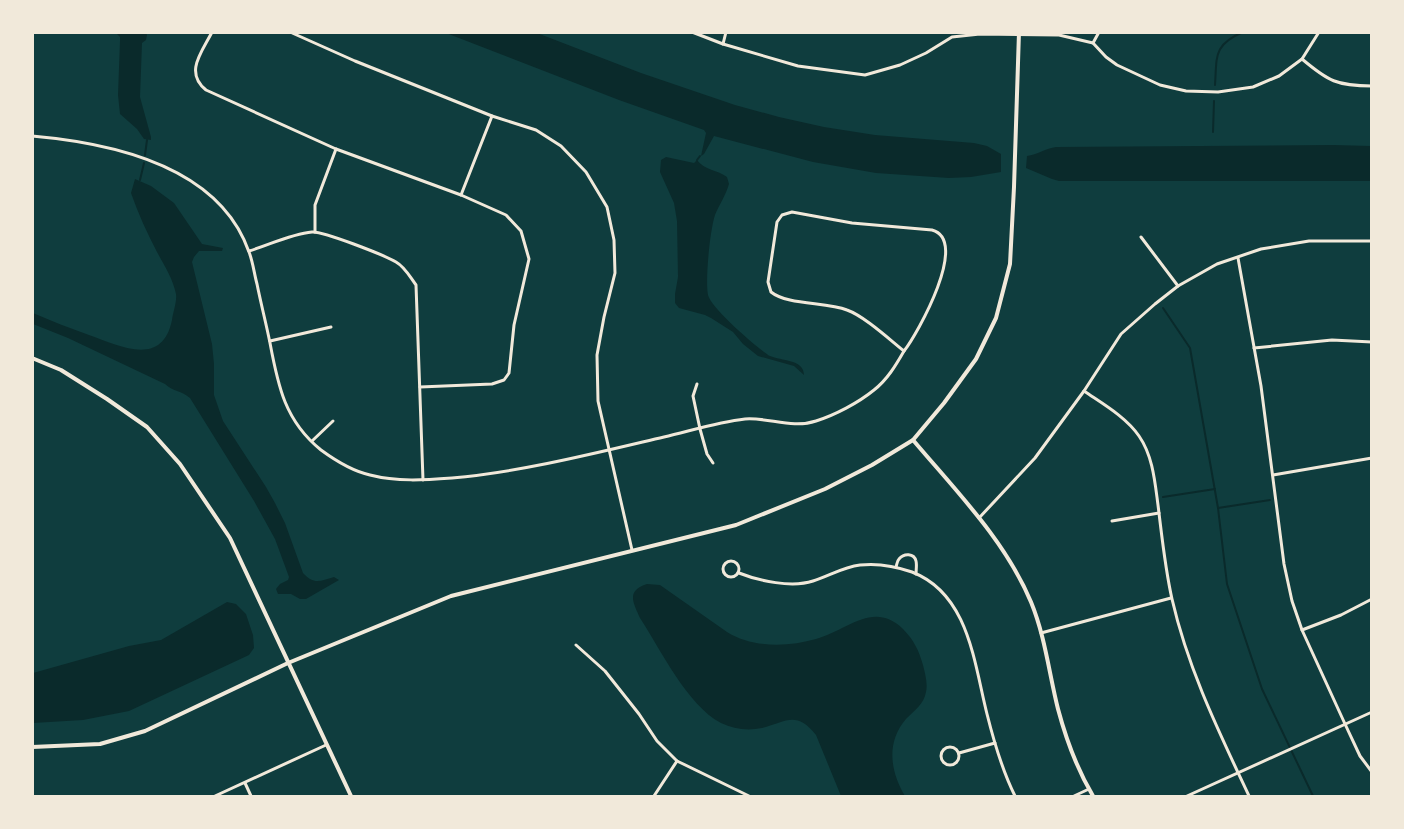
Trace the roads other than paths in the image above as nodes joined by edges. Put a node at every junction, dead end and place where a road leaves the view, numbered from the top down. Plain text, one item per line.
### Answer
1 (212, 32) edge
2 (290, 32) edge
3 (692, 32) edge
4 (726, 32) edge
5 (1099, 32) edge
6 (1319, 32) edge
7 (1019, 34) edge
8 (1093, 42) junction
9 (723, 44) junction
10 (1302, 59) junction
11 (1372, 86) edge
12 (492, 116) junction
13 (32, 136) edge
14 (336, 149) junction
15 (461, 195) junction
16 (315, 232) junction
17 (1141, 237) dead end
18 (1372, 240) edge
19 (249, 251) junction
20 (1238, 258) junction
21 (1178, 286) junction
22 (331, 327) dead end
23 (270, 341) junction
24 (1372, 342) edge
25 (1254, 348) junction
26 (904, 351) junction
27 (32, 358) edge
28 (697, 384) dead end
29 (420, 386) junction
30 (1084, 391) junction
31 (333, 421) dead end
32 (700, 429) junction
33 (913, 440) junction
34 (312, 441) junction
35 (610, 449) junction
36 (1372, 458) edge
37 (713, 463) dead end
38 (1273, 475) junction
39 (423, 480) junction
40 (1159, 513) junction
41 (979, 519) junction
42 (1112, 521) dead end
43 (632, 550) junction
44 (896, 567) junction
45 (739, 573) junction
46 (916, 574) junction
47 (1172, 598) junction
48 (1372, 599) edge
49 (1302, 630) junction
50 (1040, 633) junction
51 (576, 645) dead end
52 (288, 664) junction
53 (1372, 712) edge
54 (1345, 724) junction
55 (994, 743) junction
56 (326, 745) junction
57 (32, 747) edge
58 (959, 753) junction
59 (677, 761) junction
60 (1372, 772) edge
61 (1238, 773) junction
62 (245, 783) junction
63 (1089, 789) junction
64 (215, 796) edge
65 (251, 796) edge
66 (351, 796) edge
67 (654, 796) edge
68 (749, 796) edge
69 (1015, 796) edge
70 (1074, 796) edge
71 (1093, 796) edge
72 (1187, 796) edge
73 (1249, 796) edge

1 - 14 street
2 - 12 street
3 - 9 street
4 - 9 street
5 - 8 street
6 - 10 street
7 - 8 street
7 - 9 street
7 - 33 street
8 - 10 street
10 - 11 street
12 - 15 street
12 - 35 street
13 - 19 street
14 - 15 street
14 - 16 street
15 - 29 street
16 - 19 street
16 - 29 street
17 - 21 street
18 - 20 street
19 - 23 street
20 - 21 street
20 - 25 street
21 - 30 street
22 - 23 street
23 - 34 street
24 - 25 street
25 - 38 street
26 - 26 street
26 - 32 street
27 - 52 street
28 - 32 street
29 - 39 street
30 - 40 street
30 - 41 street
31 - 34 street
32 - 35 street
32 - 37 street
33 - 41 street
33 - 43 street
34 - 39 street
35 - 39 street
35 - 43 street
36 - 38 street
38 - 49 street
40 - 42 street
40 - 47 street
41 - 50 street
43 - 52 street
44 - 45 street
44 - 46 street
44 - 46 street
45 - 45 street
46 - 55 street
47 - 50 street
47 - 61 street
48 - 49 street
49 - 54 street
50 - 63 street
51 - 59 street
52 - 56 street
52 - 57 street
53 - 54 street
54 - 60 street
54 - 61 street
55 - 58 street
55 - 69 street
56 - 62 street
56 - 66 street
58 - 58 street
59 - 67 street
59 - 68 street
61 - 72 street
61 - 73 street
62 - 64 street
62 - 65 street
63 - 70 street
63 - 71 street

